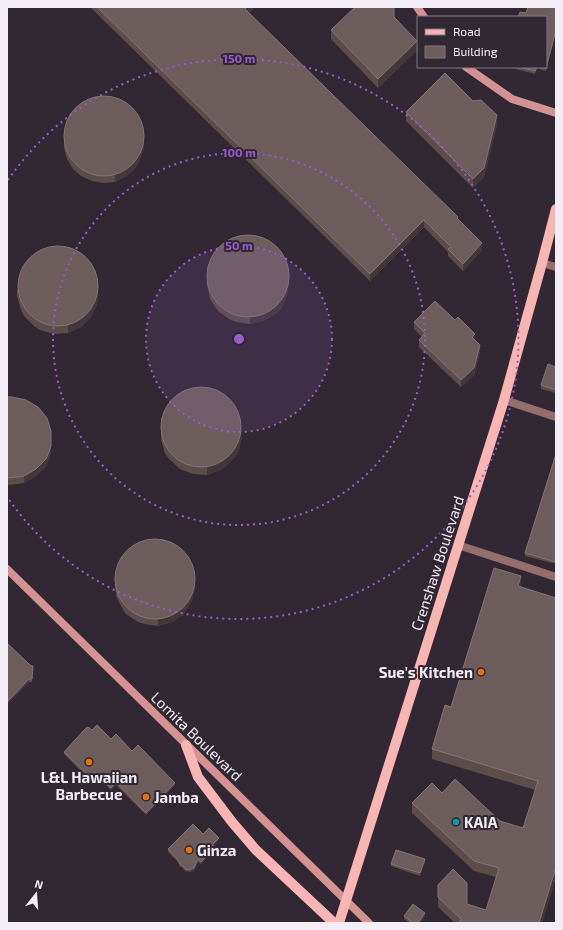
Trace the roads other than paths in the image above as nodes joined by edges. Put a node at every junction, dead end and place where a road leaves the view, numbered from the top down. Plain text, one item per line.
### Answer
1 (417, 7) edge
2 (423, 16) edge
3 (467, 68) edge
4 (556, 112) edge
5 (556, 209) edge
6 (542, 263) junction
7 (556, 267) edge
8 (504, 400) junction
9 (556, 417) edge
10 (458, 545) junction
11 (7, 569) edge
12 (556, 576) edge
13 (186, 745) junction
14 (346, 901) junction
15 (334, 923) edge
16 (339, 923) edge
17 (369, 923) edge

1 - 2 main road
3 - 4 main road
5 - 6 main road, Crenshaw Boulevard
6 - 7 street
6 - 8 main road, Crenshaw Boulevard
8 - 9 street
8 - 10 main road, Crenshaw Boulevard
10 - 12 street
10 - 14 main road, Crenshaw Boulevard
11 - 13 main road, Lomita Boulevard
13 - 14 main road, Lomita Boulevard
13 - 15 main road
14 - 16 main road, Crenshaw Boulevard
14 - 17 main road, Lomita Boulevard

